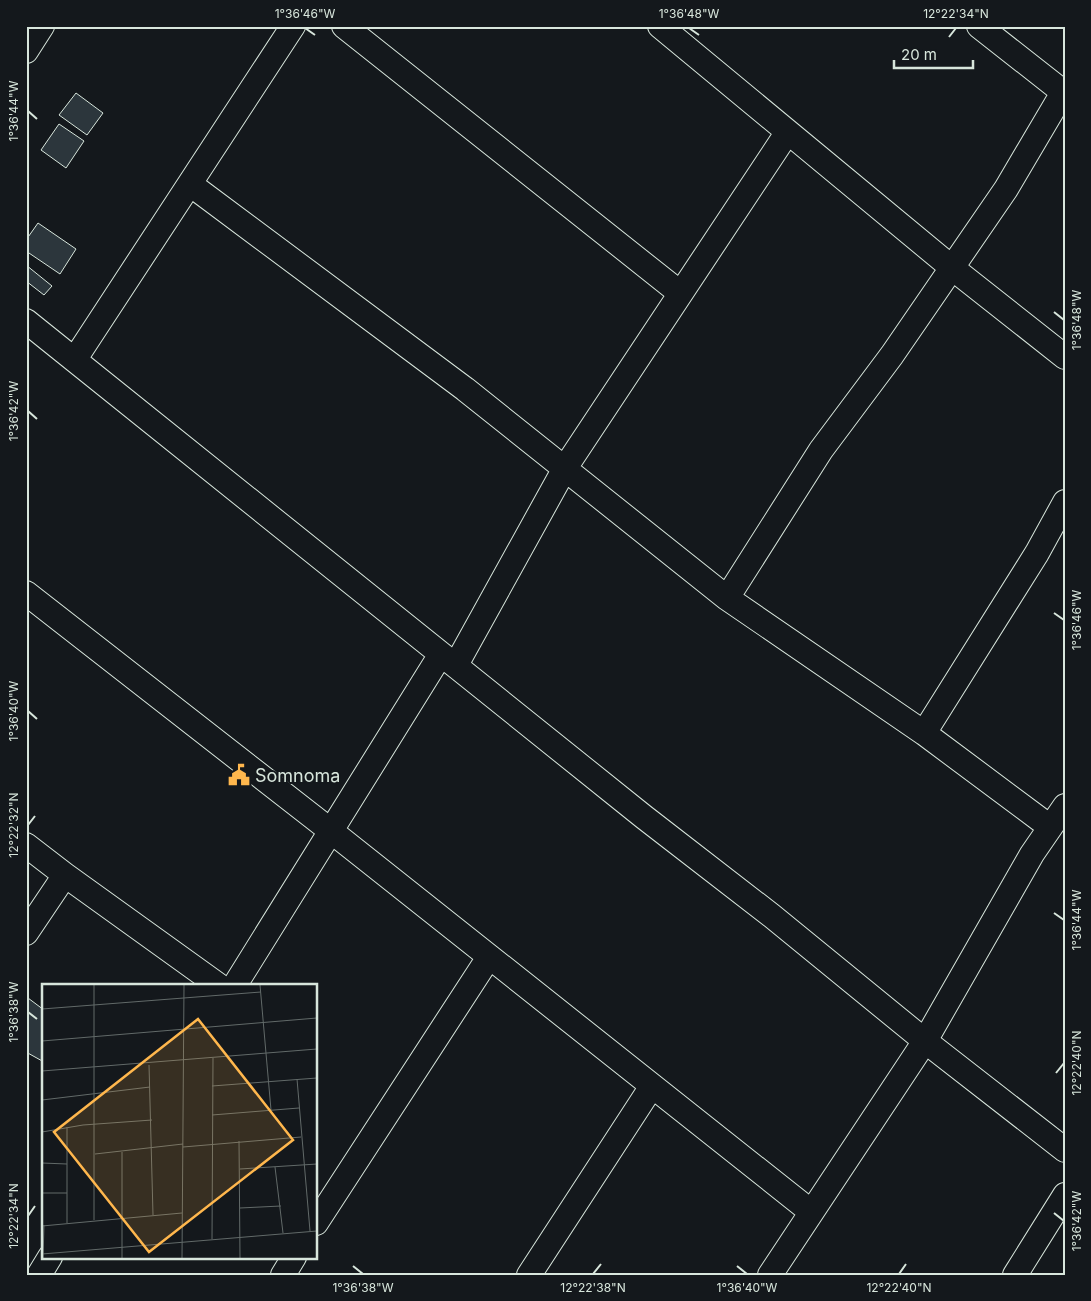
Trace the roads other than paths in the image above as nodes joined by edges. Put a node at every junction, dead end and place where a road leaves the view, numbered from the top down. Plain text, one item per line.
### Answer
1 (42, 26) edge
2 (293, 26) edge
3 (344, 26) edge
4 (660, 26) edge
5 (980, 26) edge
6 (26, 50) edge
7 (1064, 91) edge
8 (787, 133) junction
9 (190, 184) junction
10 (951, 267) junction
11 (680, 293) junction
12 (26, 321) edge
13 (1065, 357) edge
14 (75, 359) junction
15 (565, 468) junction
16 (1065, 502) edge
17 (26, 593) edge
18 (727, 598) junction
19 (448, 660) junction
20 (924, 733) junction
21 (1065, 806) edge
22 (1050, 827) junction
23 (331, 831) junction
24 (26, 845) edge
25 (65, 875) junction
26 (26, 933) edge
27 (489, 957) junction
28 (217, 984) edge
29 (235, 984) edge
30 (925, 1041) junction
31 (652, 1086) junction
32 (1065, 1150) edge
33 (1065, 1195) edge
34 (810, 1211) junction
35 (318, 1220) edge
36 (49, 1258) edge
37 (293, 1258) edge
38 (39, 1275) edge
39 (283, 1275) edge
40 (529, 1275) edge
41 (770, 1275) edge
42 (1015, 1275) edge

1 - 6 street
2 - 9 street
3 - 11 street
4 - 8 street
5 - 7 street
7 - 10 street
8 - 10 street
8 - 11 street
9 - 14 street
9 - 15 street
10 - 13 street
10 - 18 street
11 - 15 street
12 - 14 street
14 - 19 street
15 - 18 street
15 - 19 street
16 - 20 street
17 - 23 street
18 - 20 street
19 - 23 street
19 - 30 street
20 - 22 street
21 - 22 street
22 - 30 street
23 - 27 street
23 - 29 street
24 - 25 street
25 - 26 street
25 - 28 street
27 - 31 street
27 - 35 street
30 - 32 street
30 - 34 street
31 - 34 street
31 - 40 street
33 - 42 street
34 - 41 street
36 - 38 street
37 - 39 street

